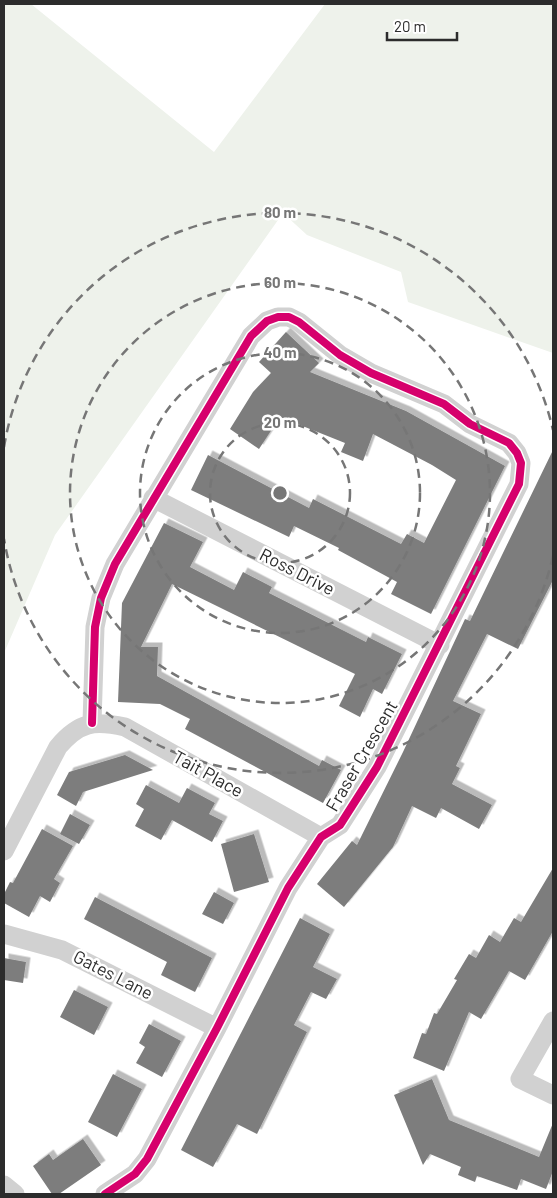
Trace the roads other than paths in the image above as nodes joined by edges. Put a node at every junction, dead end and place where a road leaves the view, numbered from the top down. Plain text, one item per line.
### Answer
1 (153, 498) junction
2 (440, 645) junction
3 (92, 723) junction
4 (321, 837) junction
5 (4, 851) edge
6 (4, 934) edge
7 (553, 1021) edge
8 (217, 1028) junction
9 (553, 1095) edge
10 (4, 1185) edge
11 (15, 1194) edge
12 (105, 1194) edge

1 - 2 street, Ross Drive
1 - 2 street, Fraser Crescent
1 - 3 street
2 - 4 street, Fraser Crescent
3 - 4 street, Tait Place
3 - 5 street
4 - 8 street, Fraser Crescent
6 - 8 street, Gates Lane
7 - 9 street
8 - 12 street, Fraser Crescent
10 - 11 street

